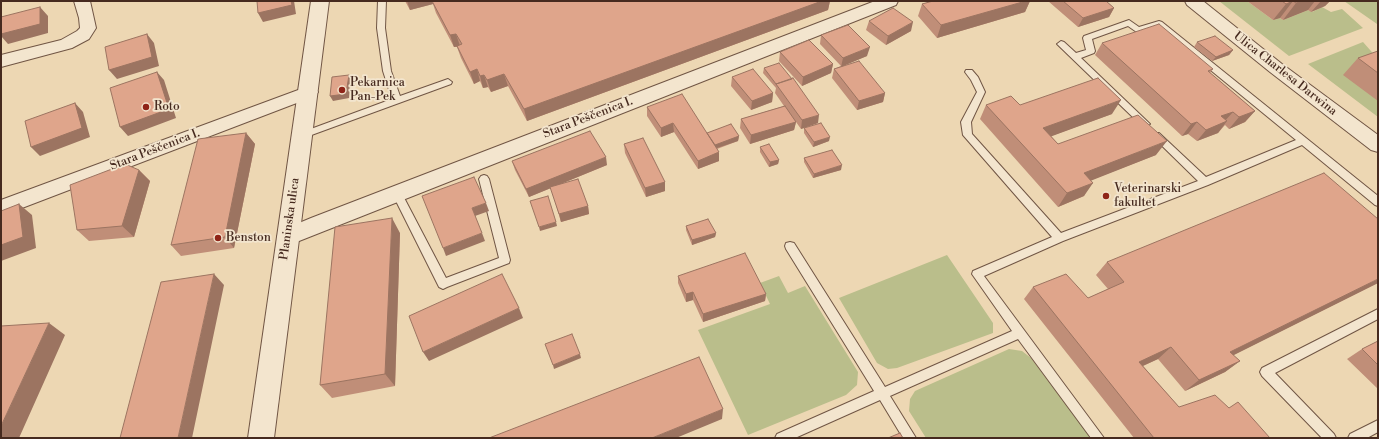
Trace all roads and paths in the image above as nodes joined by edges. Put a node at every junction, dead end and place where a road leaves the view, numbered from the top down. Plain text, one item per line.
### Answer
1 (82, 1) edge
2 (320, 1) edge
3 (382, 1) edge
4 (890, 1) edge
5 (1193, 1) edge
6 (1061, 44) dead end
7 (1074, 57) junction
8 (1, 61) edge
9 (969, 72) dead end
10 (448, 82) dead end
11 (309, 92) junction
12 (397, 100) junction
13 (303, 135) junction
14 (1303, 141) junction
15 (1378, 145) edge
16 (484, 179) dead end
17 (1205, 182) junction
18 (397, 193) junction
19 (1378, 202) edge
20 (1, 208) edge
21 (287, 237) junction
22 (1059, 238) junction
23 (790, 246) dead end
24 (1378, 314) edge
25 (1020, 333) junction
26 (882, 394) junction
27 (1378, 426) edge
28 (261, 438) edge
29 (782, 438) edge
30 (910, 438) edge
31 (1098, 438) edge
32 (1330, 438) edge
33 (1354, 438) edge

1 - 8 street
2 - 11 street, Planinska ulica
3 - 12 lane
4 - 18 street, Stara Peščenica I.
5 - 15 street, Ulica Charlesa Darwina
6 - 7 lane
7 - 14 lane
7 - 17 lane
9 - 22 lane
10 - 12 lane
11 - 13 street, Planinska ulica
11 - 20 street, Stara Peščenica I.
12 - 13 lane
13 - 21 street, Planinska ulica
14 - 17 lane
14 - 19 lane
16 - 18 lane
17 - 22 lane
18 - 21 street, Stara Peščenica I.
21 - 28 street, Planinska ulica
22 - 25 lane
23 - 26 lane
24 - 32 lane
25 - 26 lane
25 - 31 lane
26 - 29 lane
26 - 30 lane
27 - 33 lane

